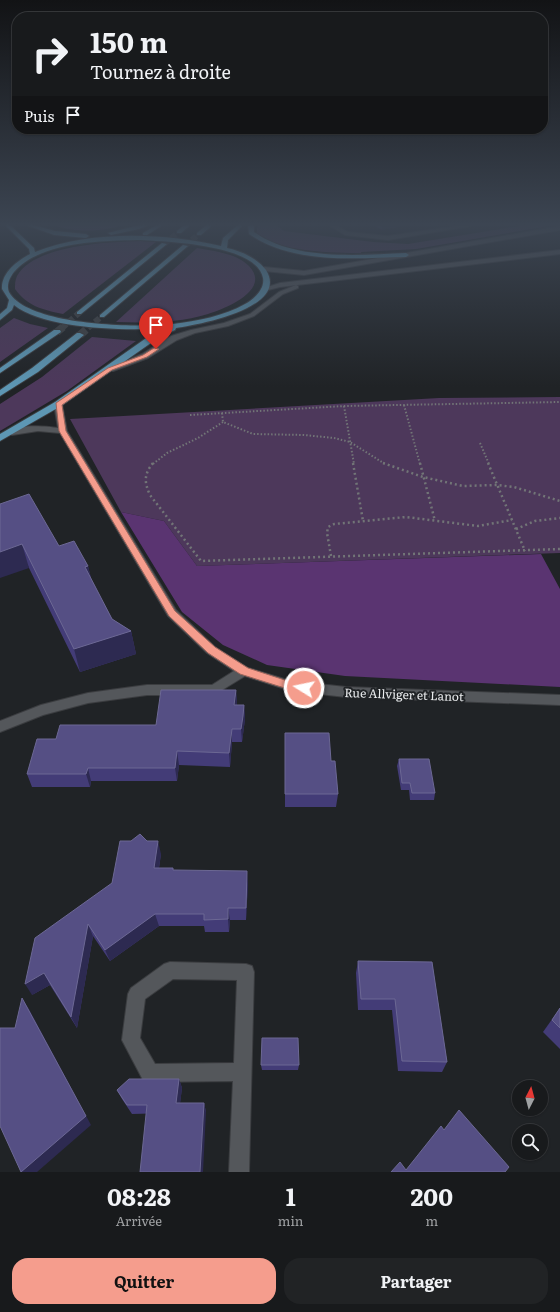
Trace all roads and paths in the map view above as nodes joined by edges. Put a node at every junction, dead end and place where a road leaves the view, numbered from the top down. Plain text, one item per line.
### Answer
1 (7, 278) edge
2 (122, 278) edge
3 (147, 278) edge
4 (267, 278) edge
5 (343, 278) edge
6 (324, 280) junction
7 (264, 289) junction
8 (12, 301) junction
9 (79, 313) tunnel mouth
10 (102, 316) tunnel mouth
11 (0, 318) edge
12 (180, 325) junction
13 (57, 332) tunnel mouth
14 (80, 335) tunnel mouth
15 (110, 369) junction
16 (0, 371) edge
17 (0, 394) edge
18 (560, 402) edge
19 (58, 404) junction
20 (404, 404) junction
21 (344, 406) junction
22 (222, 413) junction
23 (190, 415) dead end
24 (223, 422) junction
25 (63, 431) junction
26 (12, 432) junction
27 (0, 438) edge
28 (350, 442) junction
29 (480, 443) dead end
30 (423, 477) junction
31 (497, 485) junction
32 (560, 500) edge
33 (560, 518) edge
34 (512, 520) junction
35 (363, 521) junction
36 (435, 521) junction
37 (516, 529) junction
38 (560, 549) edge
39 (525, 551) junction
40 (331, 556) junction
41 (244, 671) junction
42 (560, 700) edge
43 (0, 727) edge
44 (242, 1072) junction
45 (239, 1172) edge

1 - 8 main road
2 - 9 main road
3 - 10 main road
4 - 7 main road
5 - 6 street
6 - 7 street
6 - 15 street
7 - 12 main road
8 - 11 main road
8 - 12 main road
12 - 15 main road
13 - 16 main road
14 - 17 main road
15 - 19 main road
18 - 20 path
19 - 25 street, Rue Allviger et Lanot
19 - 26 main road
20 - 21 path
20 - 30 path
21 - 22 path
21 - 28 path
22 - 23 path
22 - 24 path
24 - 28 path
24 - 40 path
25 - 26 street
25 - 41 street, Rue Allviger et Lanot
26 - 27 main road
28 - 30 path
28 - 35 path
29 - 31 path
30 - 31 path
30 - 36 path
31 - 32 path
31 - 34 path
33 - 37 path
34 - 36 path
34 - 37 path
35 - 36 path
35 - 40 path
37 - 39 path
38 - 39 path
39 - 40 path
41 - 42 street, Rue Allviger et Lanot
41 - 43 street
44 - 44 street
44 - 45 street

